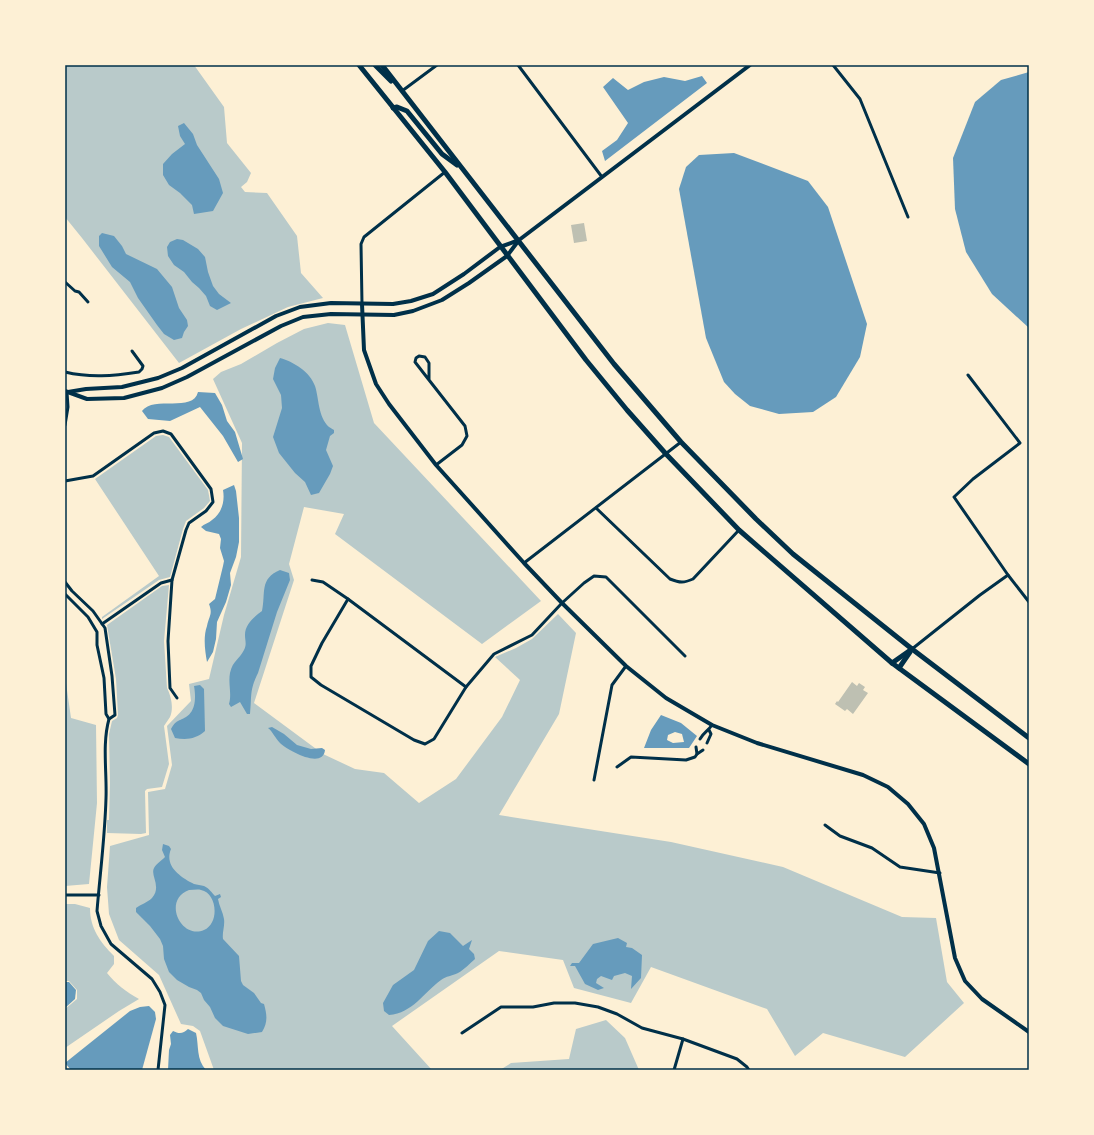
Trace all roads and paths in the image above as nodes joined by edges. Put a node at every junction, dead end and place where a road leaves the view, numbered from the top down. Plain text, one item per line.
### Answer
1 (359, 65) edge
2 (375, 65) edge
3 (382, 65) edge
4 (437, 65) edge
5 (518, 65) edge
6 (750, 65) edge
7 (833, 65) edge
8 (402, 91) junction
9 (393, 108) junction
10 (461, 167) junction
11 (445, 172) junction
12 (602, 177) junction
13 (908, 217) dead end
14 (519, 240) junction
15 (500, 247) junction
16 (507, 256) junction
17 (65, 282) edge
18 (438, 290) junction
19 (442, 300) junction
20 (88, 302) dead end
21 (362, 304) junction
22 (363, 314) junction
23 (132, 351) dead end
24 (65, 372) edge
25 (968, 375) dead end
26 (429, 380) junction
27 (66, 392) edge
28 (65, 400) edge
29 (65, 425) edge
30 (681, 442) junction
31 (666, 454) junction
32 (436, 465) junction
33 (65, 481) edge
34 (596, 508) junction
35 (739, 530) junction
36 (524, 563) junction
37 (1008, 575) junction
38 (172, 580) junction
39 (312, 580) dead end
40 (65, 582) edge
41 (65, 594) edge
42 (348, 599) junction
43 (1029, 602) edge
44 (562, 603) junction
45 (102, 624) junction
46 (912, 648) junction
47 (685, 656) dead end
48 (892, 663) junction
49 (626, 666) junction
50 (899, 668) junction
51 (112, 676) junction
52 (104, 678) junction
53 (466, 687) junction
54 (177, 698) dead end
55 (109, 719) junction
56 (712, 725) junction
57 (709, 730) junction
58 (1029, 738) edge
59 (700, 739) dead end
60 (707, 743) dead end
61 (696, 747) dead end
62 (703, 750) dead end
63 (697, 754) junction
64 (1029, 764) edge
65 (617, 767) dead end
66 (594, 780) dead end
67 (825, 825) dead end
68 (940, 873) junction
69 (65, 895) edge
70 (99, 895) junction
71 (1029, 1032) edge
72 (462, 1033) dead end
73 (683, 1039) junction
74 (158, 1070) edge
75 (674, 1070) edge
76 (749, 1070) edge

1 - 9 main road
2 - 8 main road
3 - 8 main road
4 - 8 street
5 - 12 street
6 - 12 street
7 - 13 street
8 - 10 main road
9 - 10 main road
9 - 11 main road
10 - 14 main road
11 - 15 main road
11 - 21 street
12 - 14 street
14 - 15 street
14 - 16 street
14 - 30 main road
15 - 16 main road
15 - 18 street
16 - 19 street
16 - 31 main road
17 - 20 street
18 - 19 street
18 - 21 street
19 - 22 street
21 - 22 street
21 - 27 street
22 - 27 street
22 - 32 street
23 - 24 street
25 - 37 street
26 - 26 street
26 - 32 street
27 - 28 street
27 - 29 street
30 - 31 street
30 - 46 main road
31 - 34 street
31 - 35 main road
32 - 36 street
33 - 38 street
34 - 35 street
34 - 36 street
35 - 48 main road
36 - 44 street
37 - 43 street
37 - 46 street
38 - 45 street
38 - 54 street
39 - 42 street
40 - 45 street
41 - 52 street
42 - 53 street
42 - 53 street
44 - 47 street
44 - 49 street
44 - 53 street
45 - 51 street
46 - 48 main road
46 - 50 main road
46 - 58 main road
48 - 50 main road
49 - 56 street
49 - 66 street
50 - 64 main road
51 - 52 street
51 - 55 street
52 - 55 street
55 - 70 street
56 - 57 street
56 - 68 street
57 - 59 street
57 - 60 street
61 - 63 street
62 - 63 street
63 - 65 street
67 - 68 street
68 - 71 street
69 - 70 street
70 - 74 street
72 - 73 street
73 - 75 street
73 - 76 street

